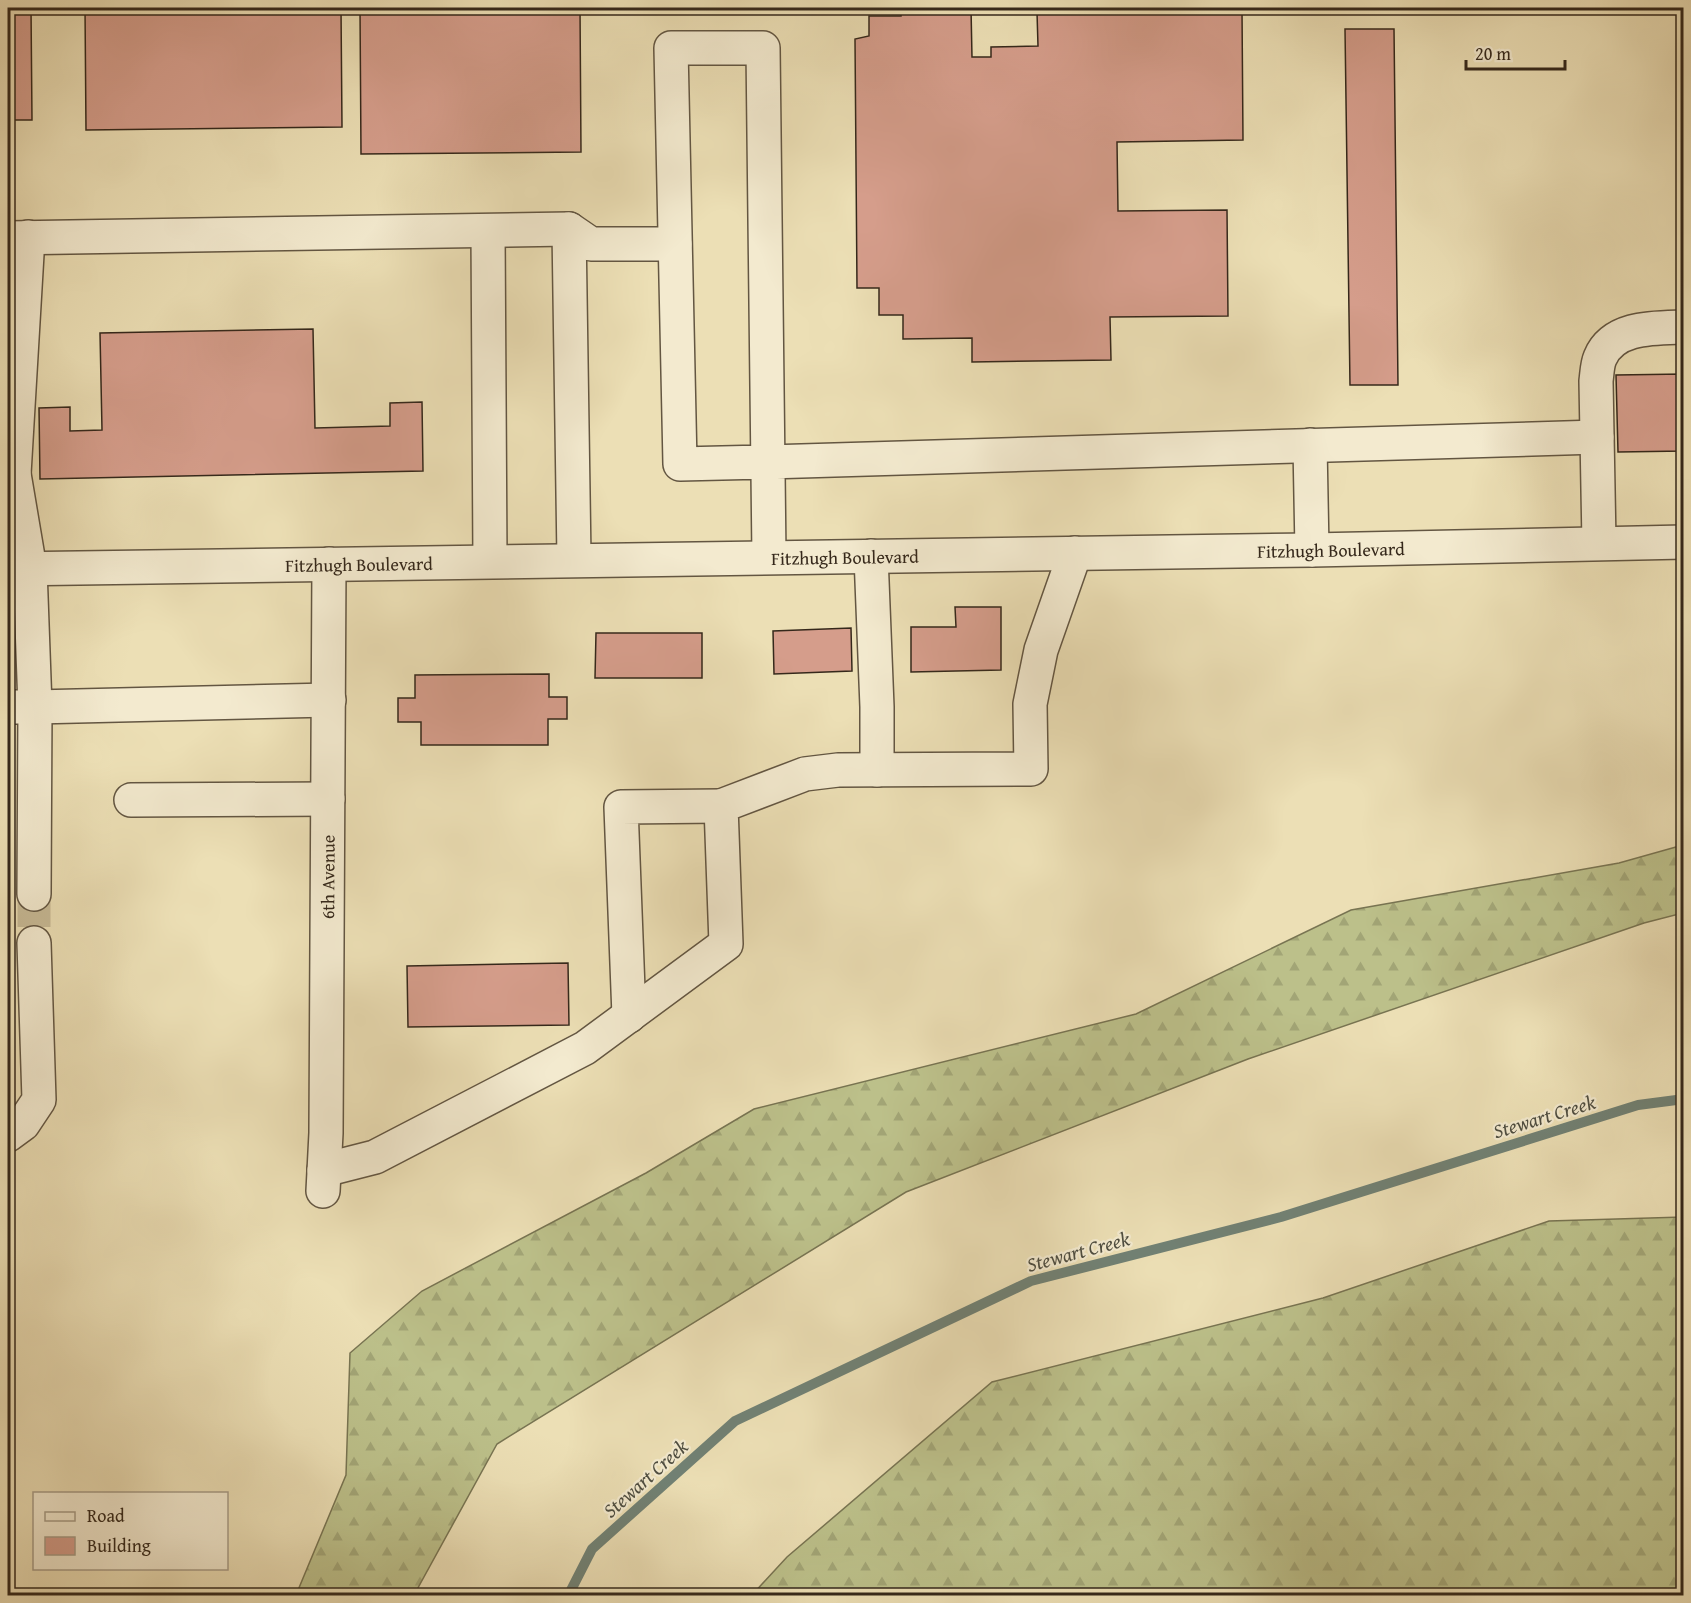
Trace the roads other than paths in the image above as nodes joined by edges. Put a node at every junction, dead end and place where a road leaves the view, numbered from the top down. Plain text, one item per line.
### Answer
1 (569, 229) junction
2 (488, 231) junction
3 (18, 238) edge
4 (675, 244) junction
5 (1683, 327) edge
6 (1597, 437) junction
7 (1310, 445) junction
8 (768, 462) junction
9 (11, 474) edge
10 (1683, 542) edge
11 (1599, 543) junction
12 (1312, 549) junction
13 (1075, 553) junction
14 (871, 556) junction
15 (769, 557) junction
16 (574, 559) junction
17 (490, 561) junction
18 (330, 564) junction
19 (19, 569) edge
20 (329, 700) junction
21 (21, 707) edge
22 (877, 770) junction
23 (328, 799) junction
24 (131, 801) dead end
25 (721, 806) junction
26 (34, 894) tunnel mouth
27 (34, 943) tunnel mouth
28 (629, 1016) junction
29 (8, 1135) edge

1 - 2 street
1 - 4 street
1 - 16 street
2 - 3 street
2 - 17 street
3 - 9 street
4 - 8 street
4 - 8 street
5 - 6 street
6 - 7 street
6 - 11 street
7 - 8 street
7 - 12 street
8 - 15 street
9 - 19 street
10 - 11 street, Fitzhugh Boulevard
11 - 12 street, Fitzhugh Boulevard
12 - 13 street, Fitzhugh Boulevard
13 - 14 street, Fitzhugh Boulevard
13 - 22 street
14 - 15 street, Fitzhugh Boulevard
14 - 22 street
15 - 16 street, Fitzhugh Boulevard
16 - 17 street, Fitzhugh Boulevard
17 - 18 street, Fitzhugh Boulevard
18 - 19 street, Fitzhugh Boulevard
18 - 20 street, 6th Avenue
19 - 21 street
20 - 21 street
20 - 23 street, 6th Avenue
21 - 26 street
22 - 25 street
23 - 24 street
23 - 28 street, 6th Avenue
25 - 28 street
25 - 28 street
27 - 29 street

